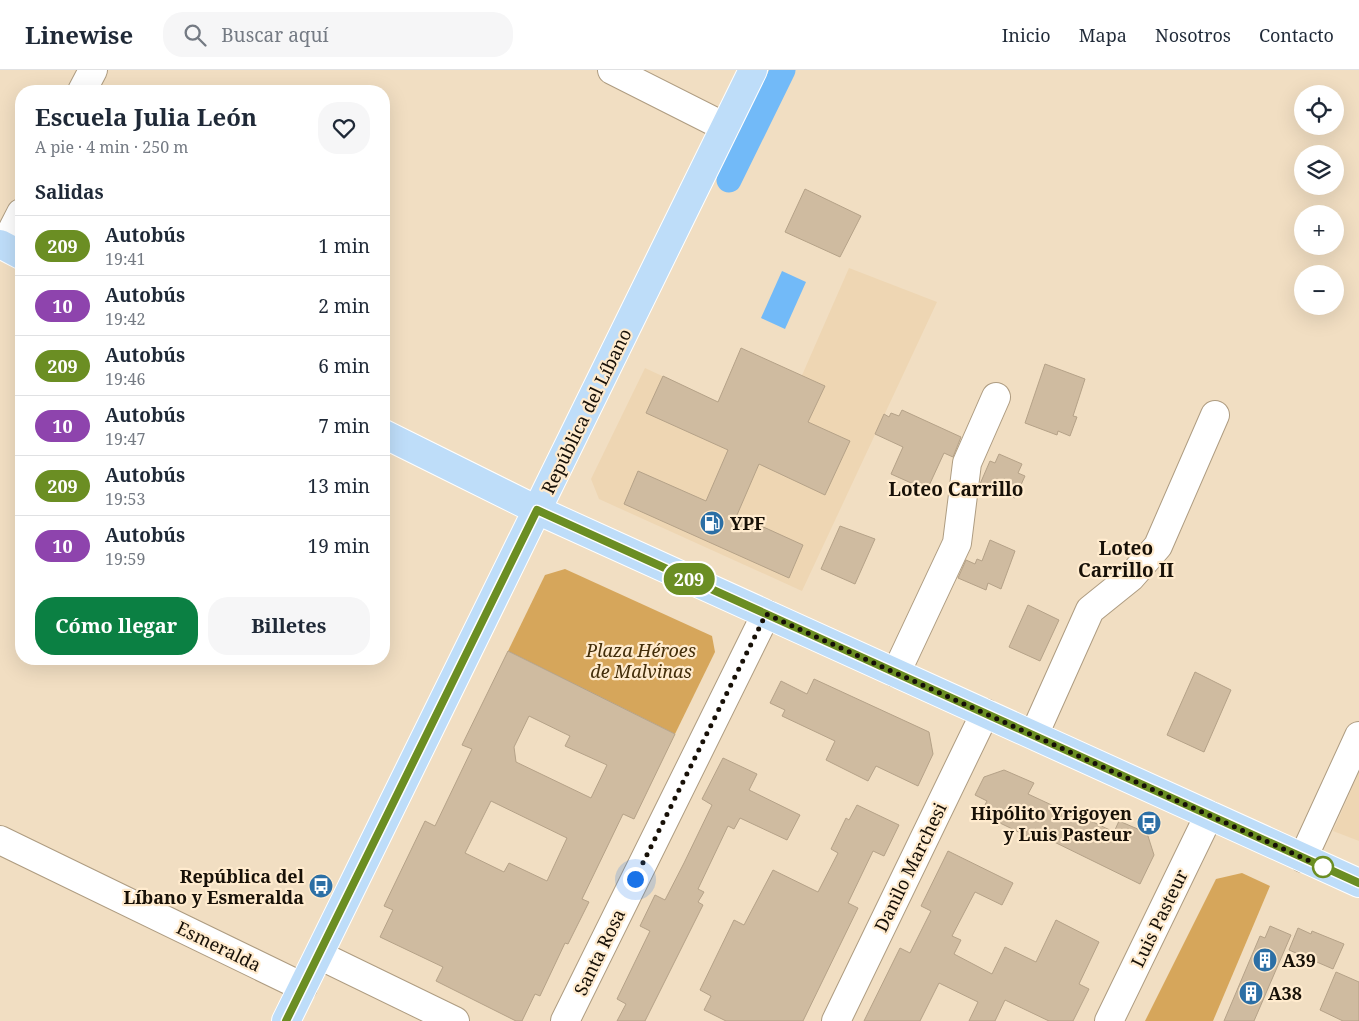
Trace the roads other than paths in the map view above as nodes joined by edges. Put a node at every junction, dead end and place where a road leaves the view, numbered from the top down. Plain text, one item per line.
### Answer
1 (93, 70) edge
2 (612, 70) edge
3 (753, 70) edge
4 (85, 85) edge
5 (725, 127) junction
6 (15, 230) edge
7 (9, 248) edge
8 (996, 396) dead end
9 (1215, 416) dead end
10 (390, 437) edge
11 (537, 510) junction
12 (766, 614) junction
13 (896, 673) junction
14 (985, 713) junction
15 (1034, 735) junction
16 (1359, 736) edge
17 (1209, 815) junction
18 (0, 840) edge
19 (1304, 858) junction
20 (1359, 883) edge
21 (319, 955) junction
22 (303, 987) junction
23 (286, 1021) edge
24 (455, 1021) edge
25 (565, 1021) edge
26 (836, 1021) edge
27 (1109, 1021) edge

1 - 4 street
2 - 5 street
3 - 5 main road, República del Líbano
5 - 11 main road, República del Líbano
6 - 7 street
8 - 13 street
9 - 15 street
10 - 11 main road
11 - 12 main road
11 - 21 main road, República del Líbano
12 - 13 main road
12 - 25 street, Santa Rosa
13 - 14 main road
14 - 15 main road
14 - 26 street, Danilo Marchesi
15 - 17 main road
16 - 19 street
17 - 19 main road
17 - 27 street, Luis Pasteur
18 - 22 street, Esmeralda
19 - 20 main road
21 - 22 main road, República del Líbano
21 - 24 street
22 - 23 main road, República del Líbano

